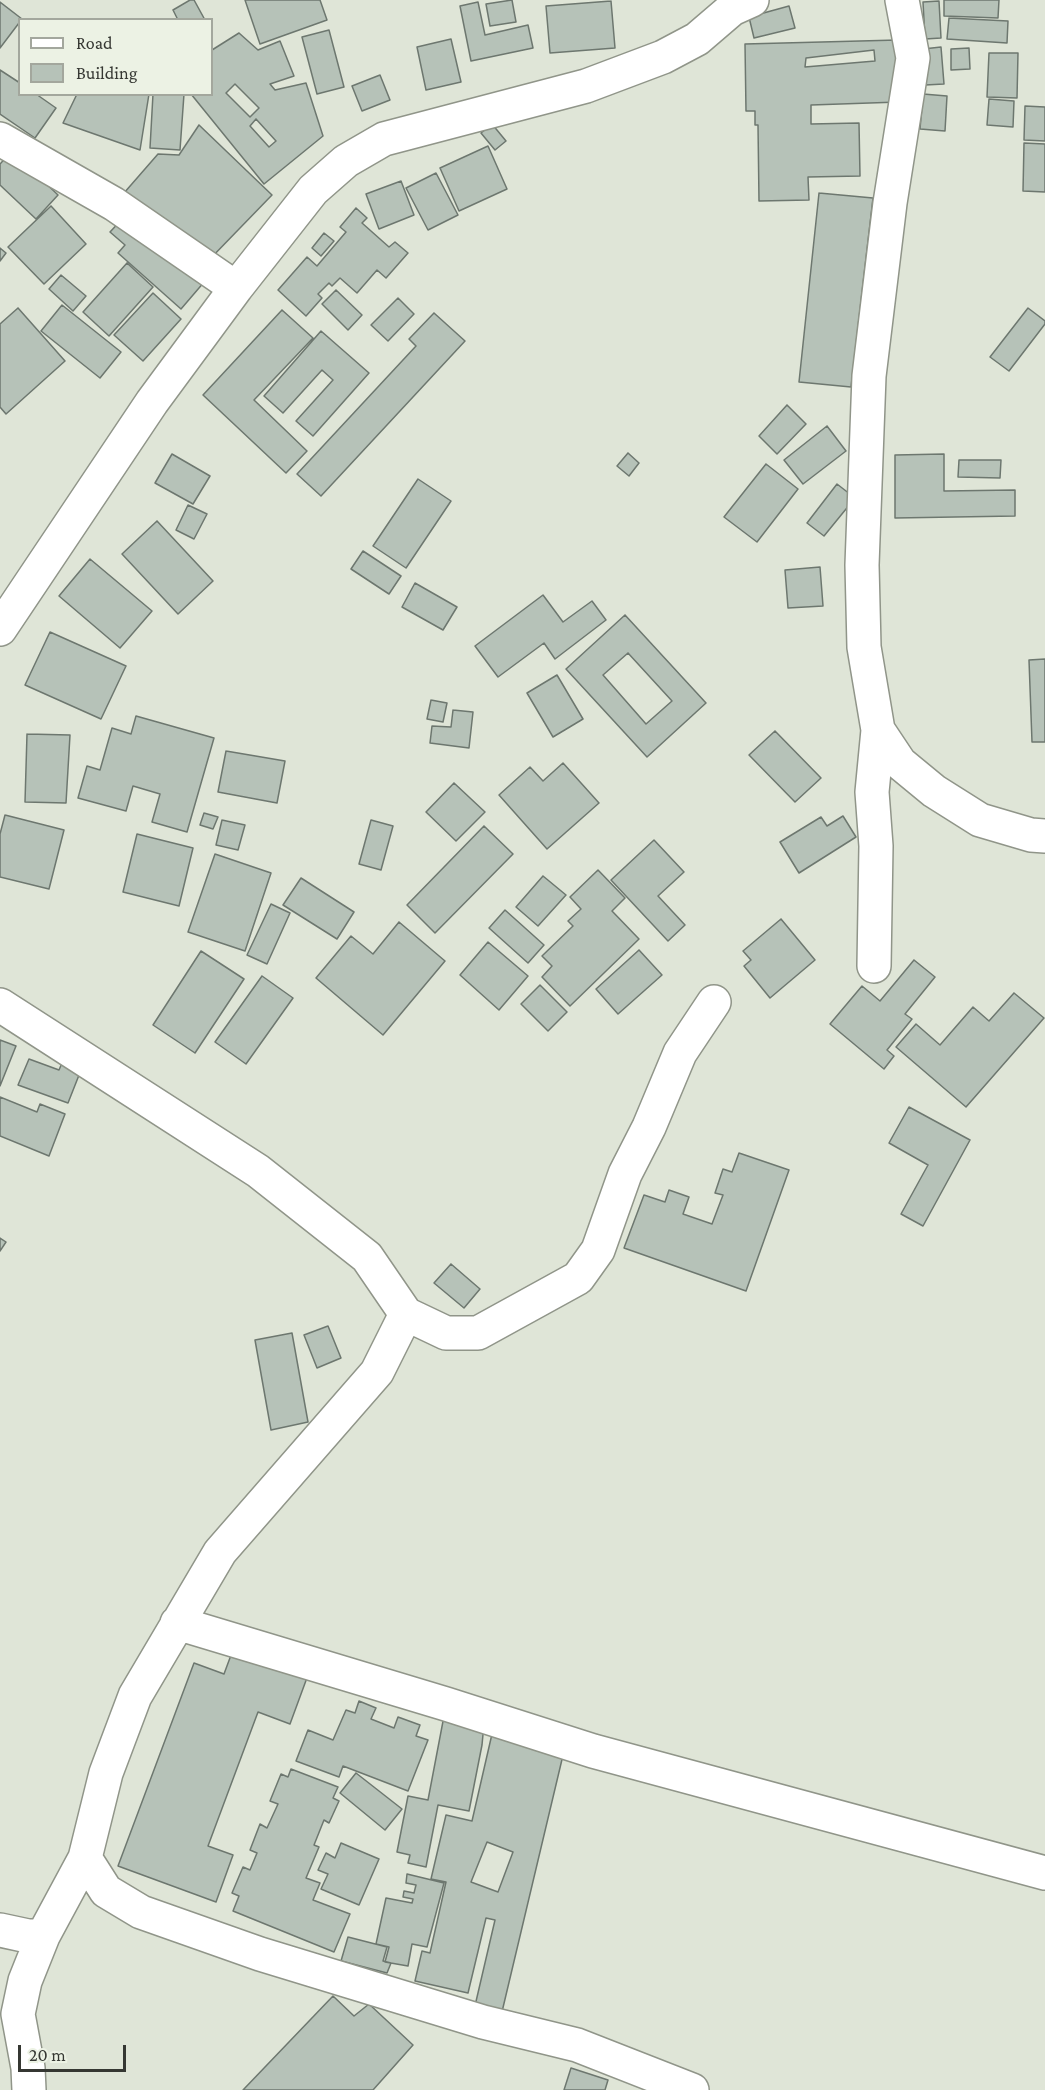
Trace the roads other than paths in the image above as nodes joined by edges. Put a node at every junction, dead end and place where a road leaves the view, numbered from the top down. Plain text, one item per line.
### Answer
1 (752, 0) edge
2 (902, 0) edge
3 (0, 139) edge
4 (236, 288) junction
5 (0, 629) edge
6 (878, 730) junction
7 (1045, 836) edge
8 (874, 966) dead end
9 (714, 1002) dead end
10 (0, 1005) edge
11 (406, 1314) junction
12 (177, 1623) junction
13 (85, 1858) junction
14 (1045, 1873) edge
15 (0, 1930) edge
16 (43, 1936) junction
17 (29, 2090) edge
18 (692, 2090) edge

1 - 4 street
2 - 6 street
3 - 4 street
4 - 5 street
6 - 7 street
6 - 8 street
9 - 11 street
10 - 11 street
11 - 12 street
12 - 13 street
12 - 14 street
13 - 16 street
13 - 18 street
15 - 16 street
16 - 17 street

